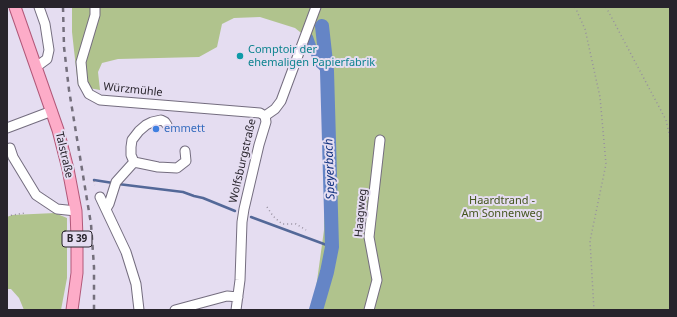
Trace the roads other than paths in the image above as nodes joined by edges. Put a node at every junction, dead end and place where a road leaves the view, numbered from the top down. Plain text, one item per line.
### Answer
1 (15, 7) edge
2 (40, 7) edge
3 (94, 7) edge
4 (316, 7) edge
5 (36, 67) junction
6 (52, 111) junction
7 (265, 116) junction
8 (168, 125) dead end
9 (7, 128) edge
10 (380, 140) dead end
11 (10, 148) dead end
12 (185, 151) dead end
13 (134, 162) junction
14 (100, 197) dead end
15 (106, 209) junction
16 (76, 211) junction
17 (238, 297) junction
18 (72, 310) edge
19 (139, 310) edge
20 (175, 310) edge
21 (236, 310) edge
22 (370, 310) edge

1 - 5 main road, Talstraße / B 39
2 - 5 street
3 - 7 street, Würzmühle
4 - 7 street, Wolfsburgstraße
5 - 6 main road, Talstraße / B 39
6 - 9 street
6 - 16 main road, Talstraße / B 39
7 - 17 street, Wolfsburgstraße
8 - 13 street
10 - 22 street, Haagweg
11 - 16 street
12 - 13 street
13 - 15 street
14 - 15 street
15 - 19 street
16 - 18 main road, Talstraße / B 39
17 - 20 street
17 - 21 street, Wolfsburgstraße

